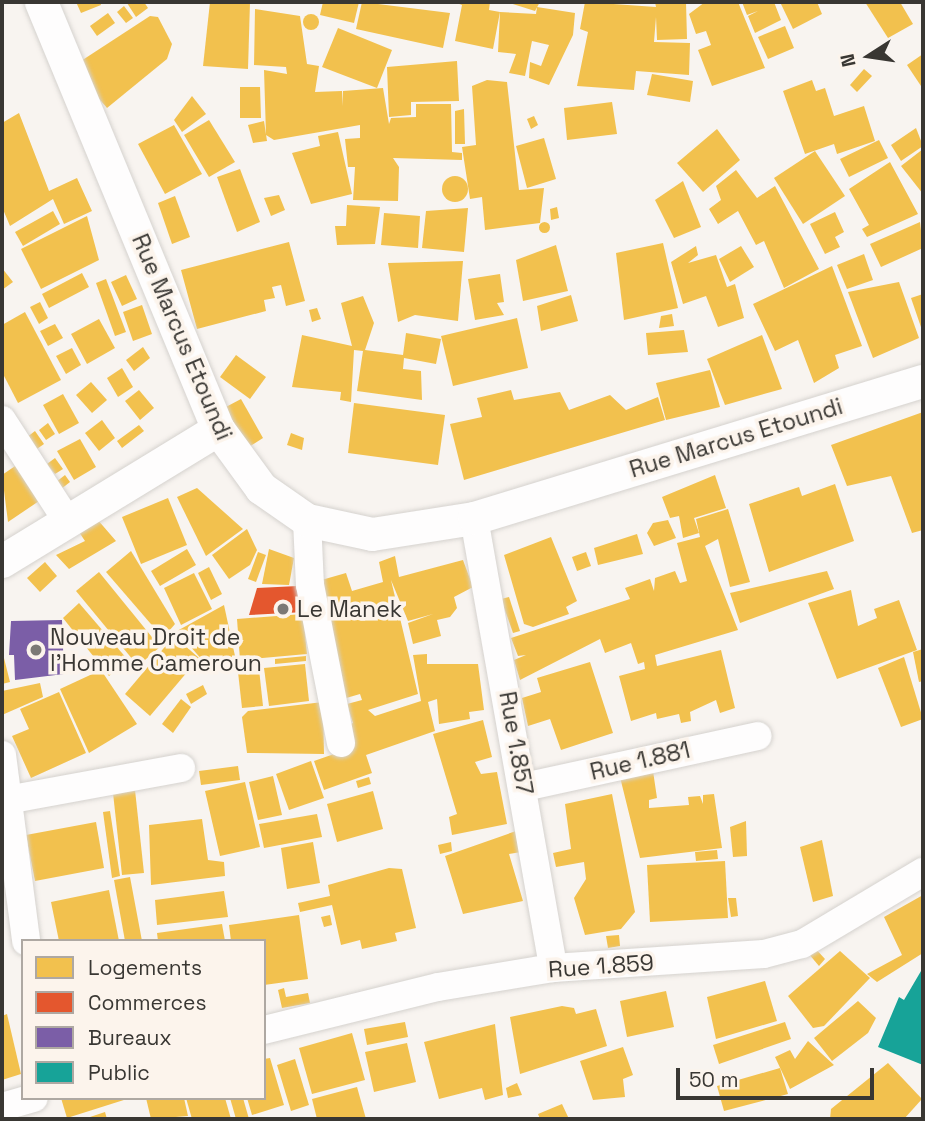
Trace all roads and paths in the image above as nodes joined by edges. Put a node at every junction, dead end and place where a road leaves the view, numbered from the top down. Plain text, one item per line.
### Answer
1 (41, 2) edge
2 (923, 381) edge
3 (2, 420) edge
4 (218, 429) junction
5 (474, 518) junction
6 (307, 520) junction
7 (68, 522) junction
8 (2, 561) edge
9 (757, 736) dead end
10 (341, 743) dead end
11 (2, 755) edge
12 (181, 768) dead end
13 (524, 787) junction
14 (8, 800) junction
15 (923, 872) edge
16 (26, 939) edge
17 (553, 968) junction
18 (266, 1030) edge
19 (27, 1100) edge
20 (2, 1107) edge

1 - 4 street, Rue Marcus Etoundi
2 - 5 street, Rue Marcus Etoundi
3 - 7 street
4 - 6 street, Rue Marcus Etoundi
4 - 7 street
5 - 6 street, Rue Marcus Etoundi
5 - 13 street, Rue 1.857
6 - 10 street
7 - 8 street
9 - 13 street, Rue 1.881
11 - 14 street
12 - 14 street
13 - 17 street, Rue 1.857
14 - 16 street
15 - 17 street, Rue 1.859
17 - 18 street, Rue 1.859
19 - 20 street

